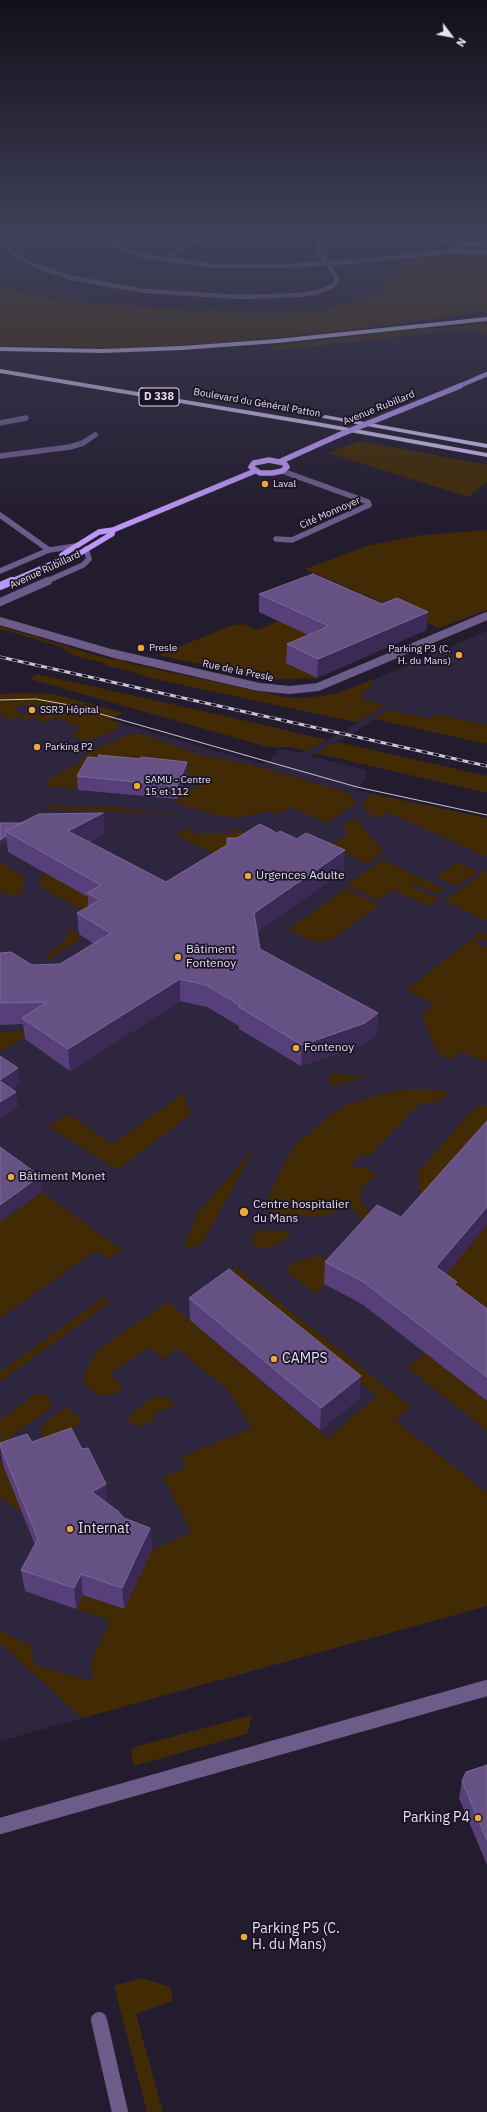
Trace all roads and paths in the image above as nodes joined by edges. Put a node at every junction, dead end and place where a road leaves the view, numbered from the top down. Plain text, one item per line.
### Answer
1 (343, 333) edge
2 (358, 333) edge
3 (277, 341) junction
4 (0, 349) edge
5 (0, 364) edge
6 (0, 371) edge
7 (63, 374) dead end
8 (487, 374) edge
9 (320, 416) dead end
10 (26, 418) dead end
11 (0, 423) edge
12 (95, 435) dead end
13 (487, 446) edge
14 (487, 455) edge
15 (0, 456) edge
16 (280, 462) junction
17 (256, 471) junction
18 (282, 471) junction
19 (0, 515) edge
20 (113, 530) junction
21 (276, 539) dead end
22 (76, 546) junction
23 (86, 549) junction
24 (49, 550) junction
25 (61, 560) junction
26 (0, 570) edge
27 (0, 586) edge
28 (0, 602) edge
29 (487, 616) edge
30 (0, 621) edge
31 (487, 1688) edge
32 (0, 1826) edge
33 (99, 2020) dead end
34 (120, 2112) edge

1 - 3 highway
2 - 3 highway
3 - 4 highway
5 - 7 highway
6 - 14 highway, Boulevard du Général Patton / D 338
8 - 16 main road, Avenue Rubillard, bridge
9 - 13 highway, Boulevard du Général Patton
10 - 11 street
12 - 15 street
16 - 17 main road, Avenue Rubillard
16 - 18 main road
17 - 18 main road, Avenue Rubillard
17 - 20 main road, Avenue Rubillard
18 - 21 street, Cité Monnoyer
19 - 24 street
20 - 22 main road, Avenue Rubillard
20 - 23 main road, Avenue Rubillard
22 - 24 street, Avenue Rubillard
22 - 25 main road, Avenue Rubillard
23 - 25 main road, Avenue Rubillard
23 - 28 street, Avenue Rubillard
24 - 26 street, Avenue Rubillard
25 - 27 main road, Avenue Rubillard
29 - 30 street, Rue de la Presle
31 - 32 street
33 - 34 street

